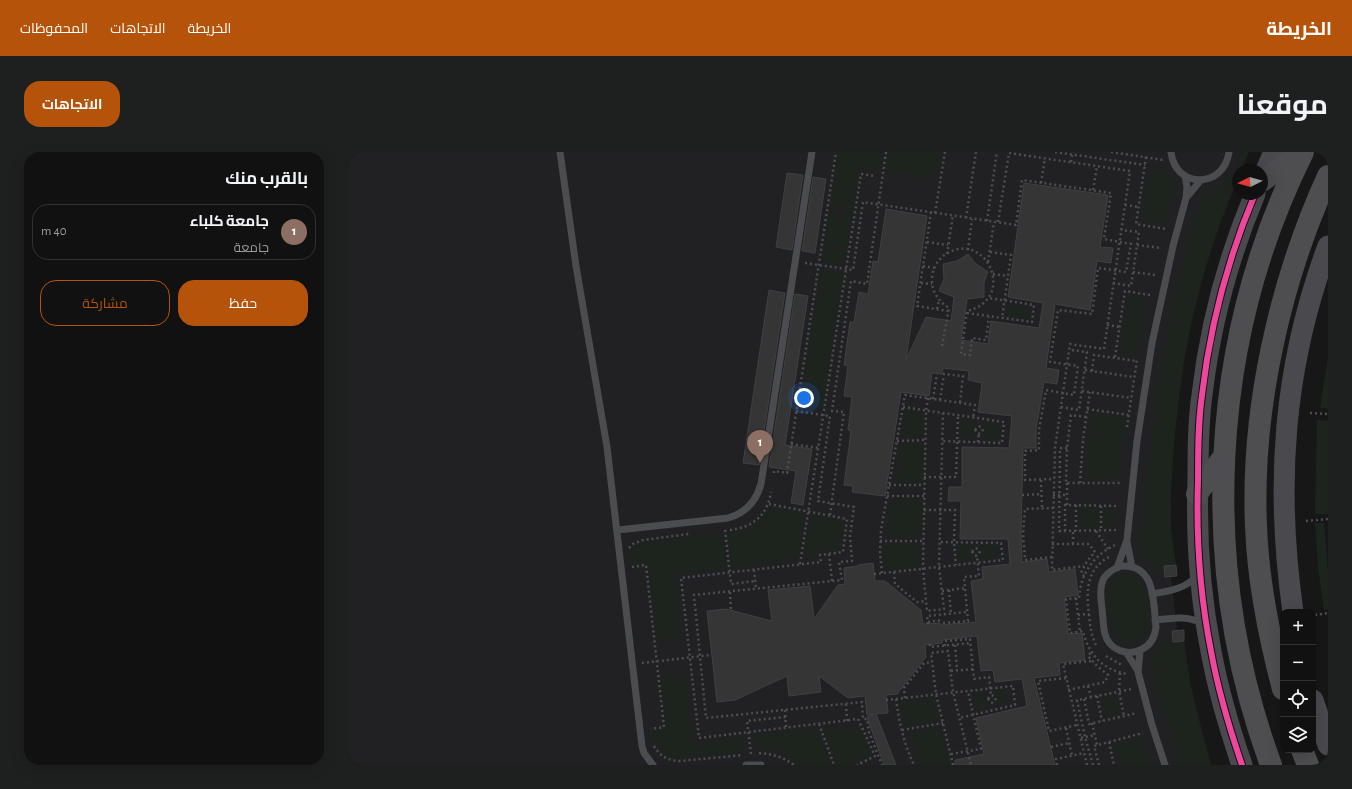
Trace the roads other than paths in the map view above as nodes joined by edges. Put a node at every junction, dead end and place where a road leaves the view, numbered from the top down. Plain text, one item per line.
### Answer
1 (560, 152) edge
2 (812, 152) edge
3 (1229, 152) edge
4 (1274, 152) edge
5 (1302, 152) edge
6 (1170, 153) edge
7 (1268, 166) edge
8 (1184, 176) junction
9 (1268, 176) edge
10 (1328, 176) edge
11 (1201, 180) junction
12 (1186, 198) junction
13 (1253, 200) edge
14 (1328, 246) edge
15 (1224, 456) junction
16 (1197, 494) junction
17 (618, 530) junction
18 (1126, 540) junction
19 (1132, 567) junction
20 (1117, 568) junction
21 (1200, 573) junction
22 (1152, 594) junction
23 (1293, 609) edge
24 (1155, 620) junction
25 (1207, 626) junction
26 (1140, 651) junction
27 (1126, 652) junction
28 (1138, 672) junction
29 (1281, 681) edge
30 (1316, 709) edge
31 (1328, 745) edge
32 (1303, 753) edge
33 (653, 765) edge
34 (746, 765) edge
35 (762, 765) edge
36 (1165, 765) edge
37 (1242, 765) edge
38 (1271, 765) edge
39 (1308, 765) edge

1 - 17 lane
2 - 17 lane
3 - 11 lane
4 - 7 street
5 - 9 highway
5 - 15 highway
6 - 8 lane
8 - 11 lane
8 - 12 lane
10 - 29 highway
11 - 12 lane
12 - 18 lane
13 - 16 street
14 - 23 street
15 - 16 highway
15 - 38 highway
16 - 21 street
17 - 33 lane
18 - 19 lane
18 - 20 lane
19 - 20 lane
19 - 22 lane
20 - 27 lane
21 - 22 lane
21 - 25 street
22 - 24 lane
24 - 25 lane
24 - 26 lane
25 - 37 street
26 - 27 lane
26 - 28 lane
27 - 28 lane
28 - 36 lane
30 - 31 street
32 - 39 highway
34 - 35 lane

